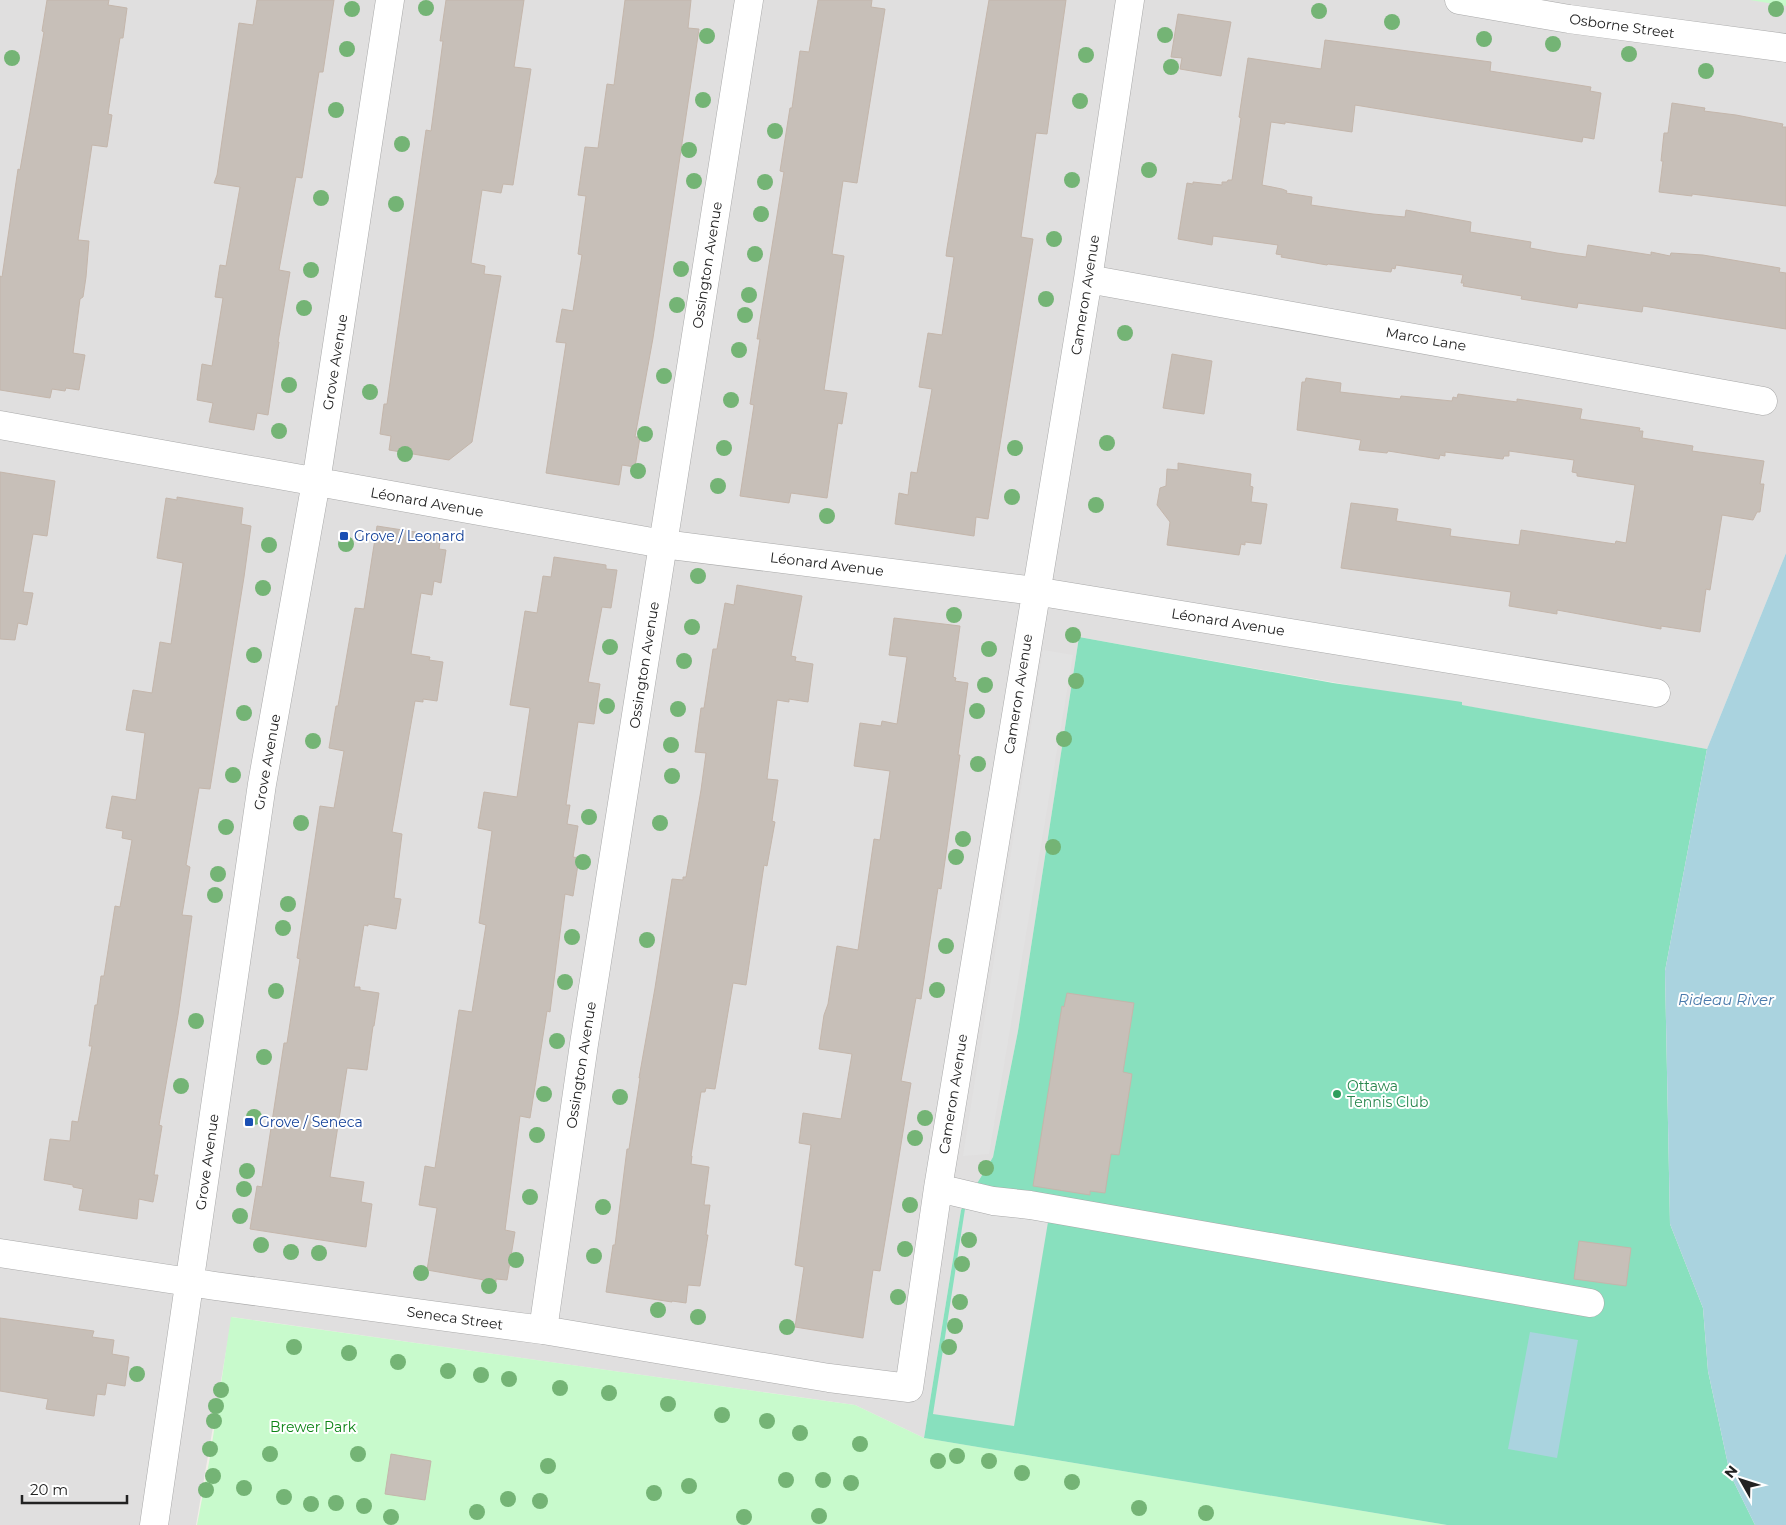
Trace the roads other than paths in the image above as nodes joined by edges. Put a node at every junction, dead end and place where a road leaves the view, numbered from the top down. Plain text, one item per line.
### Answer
1 (390, 0) edge
2 (749, 0) edge
3 (1130, 0) edge
4 (1459, 0) edge
5 (1786, 48) edge
6 (1088, 279) junction
7 (1764, 401) dead end
8 (0, 425) edge
9 (316, 482) junction
10 (663, 544) junction
11 (1035, 591) junction
12 (1656, 693) dead end
13 (938, 1188) junction
14 (0, 1253) edge
15 (190, 1282) junction
16 (1590, 1303) dead end
17 (543, 1330) junction
18 (908, 1388) joint
19 (154, 1525) edge

1 - 9 street, Grove Avenue
2 - 10 street, Ossington Avenue
3 - 6 street, Cameron Avenue
4 - 5 street, Osborne Street
6 - 7 street, Marco Lane
6 - 11 street, Cameron Avenue
8 - 9 street, Léonard Avenue
9 - 10 street, Léonard Avenue
9 - 15 street, Grove Avenue
10 - 11 street, Léonard Avenue
10 - 17 street, Ossington Avenue
11 - 12 street, Léonard Avenue
11 - 13 street, Cameron Avenue
13 - 16 street
13 - 18 street, Cameron Avenue
14 - 15 street, Seneca Street
15 - 17 street, Seneca Street
15 - 19 street, Grove Avenue
17 - 18 street, Seneca Street

